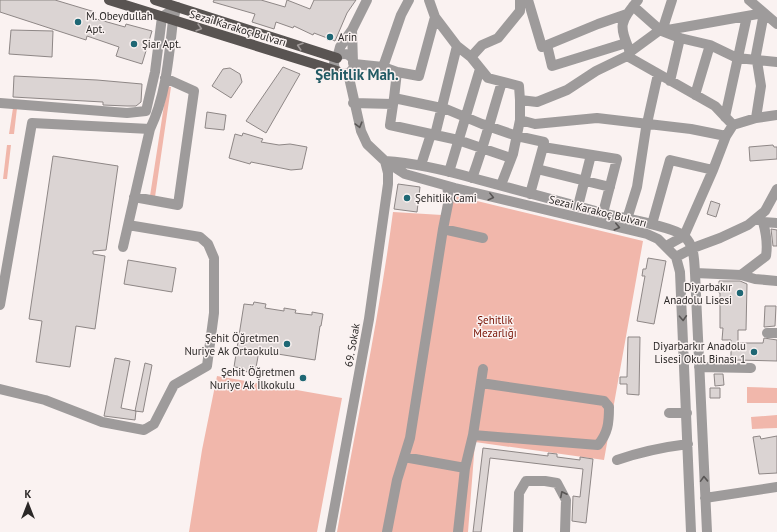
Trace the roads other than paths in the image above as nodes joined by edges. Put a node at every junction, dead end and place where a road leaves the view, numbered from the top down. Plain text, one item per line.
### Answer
1 (108, 0) edge
2 (155, 0) edge
3 (367, 0) edge
4 (409, 0) edge
5 (429, 0) edge
6 (520, 0) edge
7 (528, 0) edge
8 (672, 0) edge
9 (749, 0) edge
10 (177, 7) junction
11 (632, 7) edge
12 (764, 13) junction
13 (435, 16) junction
14 (747, 16) junction
15 (162, 17) junction
16 (173, 20) junction
17 (777, 24) edge
18 (352, 30) junction
19 (661, 30) junction
20 (680, 38) junction
21 (547, 45) junction
22 (710, 45) junction
23 (457, 46) junction
24 (627, 50) junction
25 (471, 57) junction
26 (337, 58) junction
27 (737, 58) junction
28 (757, 60) junction
29 (777, 62) edge
30 (354, 63) junction
31 (383, 68) junction
32 (480, 69) junction
33 (337, 71) junction
34 (397, 72) junction
35 (348, 73) junction
36 (658, 74) junction
37 (165, 78) junction
38 (670, 81) junction
39 (502, 82) junction
40 (695, 95) junction
41 (520, 100) junction
42 (393, 101) junction
43 (0, 103) edge
44 (354, 103) junction
45 (442, 108) junction
46 (777, 115) edge
47 (465, 117) junction
48 (726, 117) junction
49 (756, 118) junction
50 (520, 120) junction
51 (647, 125) junction
52 (733, 125) junction
53 (488, 126) junction
54 (150, 129) junction
55 (433, 134) junction
56 (517, 136) junction
57 (726, 136) junction
58 (458, 140) junction
59 (543, 147) junction
60 (483, 149) junction
61 (591, 155) junction
62 (511, 158) junction
63 (385, 161) junction
64 (421, 165) junction
65 (537, 169) junction
66 (713, 170) junction
67 (449, 172) junction
68 (472, 178) junction
69 (584, 181) junction
70 (447, 186) junction
71 (501, 186) junction
72 (610, 187) junction
73 (777, 189) edge
74 (530, 194) junction
75 (134, 197) junction
76 (578, 206) junction
77 (603, 213) junction
78 (627, 219) junction
79 (759, 220) junction
80 (652, 224) junction
81 (777, 224) edge
82 (128, 225) junction
83 (442, 229) junction
84 (684, 236) junction
85 (483, 238) dead end
86 (666, 246) junction
87 (123, 247) dead end
88 (693, 248) junction
89 (676, 257) junction
90 (696, 273) junction
91 (741, 274) junction
92 (777, 282) edge
93 (0, 305) edge
94 (766, 333) dead end
95 (777, 333) edge
96 (699, 367) junction
97 (751, 368) dead end
98 (483, 369) dead end
99 (481, 383) junction
100 (0, 389) edge
101 (669, 413) dead end
102 (687, 413) junction
103 (473, 435) junction
104 (688, 444) junction
105 (404, 456) junction
106 (617, 460) dead end
107 (465, 468) junction
108 (777, 487) edge
109 (705, 498) junction
110 (330, 532) edge
111 (387, 532) edge
112 (458, 532) edge
113 (518, 532) edge
114 (565, 532) edge
115 (690, 532) edge
116 (707, 532) edge

1 - 15 main road, Sezai Karakoç Bulvarı
2 - 10 main road, Sezai Karakoç Bulvarı
3 - 18 street
4 - 31 street
5 - 13 street
6 - 25 street
7 - 21 street
8 - 19 street
9 - 12 street
10 - 15 street
10 - 16 street
26 -> 10 main road, Sezai Karakoç Bulvarı
11 - 19 street
11 - 21 street
11 - 24 street
12 - 14 street
12 - 17 street
12 - 28 street
13 - 23 street
13 - 34 street
14 - 19 street
14 - 27 street
15 - 16 main road, Sezai Karakoç Bulvarı
15 - 43 street
16 -> 33 main road, Sezai Karakoç Bulvarı
16 - 37 street
18 - 26 street
18 - 30 street
19 - 20 street
19 - 24 street
20 - 22 street
20 - 38 street
21 - 24 street
22 - 27 street
22 - 40 street
23 - 25 street
23 - 45 street
24 - 36 street
24 - 41 street
25 - 32 street
26 - 30 street
26 - 33 street
27 - 28 street
27 - 48 street
28 - 29 street
28 - 49 street
30 - 31 street
30 - 35 street
31 - 34 street
32 - 39 street
32 - 47 street
33 - 35 street
34 - 42 street
35 - 44 street, Sezai Karakoç Bulvarı
36 - 38 street
36 - 51 street
37 - 54 street
37 - 75 street
38 - 40 street
39 - 41 street
39 - 53 street
40 - 48 street
41 - 50 street
42 - 44 street
42 - 45 street
42 - 55 street
44 -> 63 street, Sezai Karakoç Bulvarı
45 - 47 street
45 - 55 street
46 - 49 street
47 - 53 street
47 - 58 street
48 - 52 street
49 - 52 street
50 - 51 street
50 - 56 street
51 - 57 street
51 - 78 street
52 - 57 street
53 - 56 street
53 - 60 street
54 - 75 street
54 - 93 street
55 - 58 street
55 - 64 street
56 - 59 street
56 - 62 street
57 - 66 street
58 - 60 street
58 - 67 street
59 - 61 street
59 - 65 street
60 - 62 street
60 - 68 street
61 - 69 street
61 - 72 street
62 - 71 street
63 - 64 street
63 - 70 street, Sezai Karakoç Bulvarı
63 - 110 street, 69. Sokak
64 - 67 street
65 - 69 street
65 - 74 street
66 - 80 street
66 - 84 street
67 - 68 street
68 - 71 street
69 - 72 street
69 - 76 street
70 - 83 street
70 -> 86 street, Sezai Karakoç Bulvarı
71 - 74 street
72 - 77 street
73 - 79 street
74 - 76 street
75 - 82 street
76 - 77 street
77 - 78 street
78 - 80 street
79 - 81 street
79 - 88 street
79 - 91 street
80 - 84 street
82 - 87 street
82 - 100 street
83 - 85 street
83 - 105 street
84 - 86 street
84 - 88 street
86 - 89 street, Sezai Karakoç Bulvarı
88 - 89 street
88 - 90 street
89 -> 102 street
90 - 91 street
90 - 96 street
91 - 92 street
94 - 95 street
96 - 97 street
109 -> 96 street
98 - 99 street
99 - 103 street
99 - 103 street
101 - 102 street
102 - 104 street
103 - 107 street
104 - 106 street
104 - 115 street
105 - 107 street
105 - 111 street
107 - 112 street
108 - 109 street
109 - 116 street
114 -> 113 street

